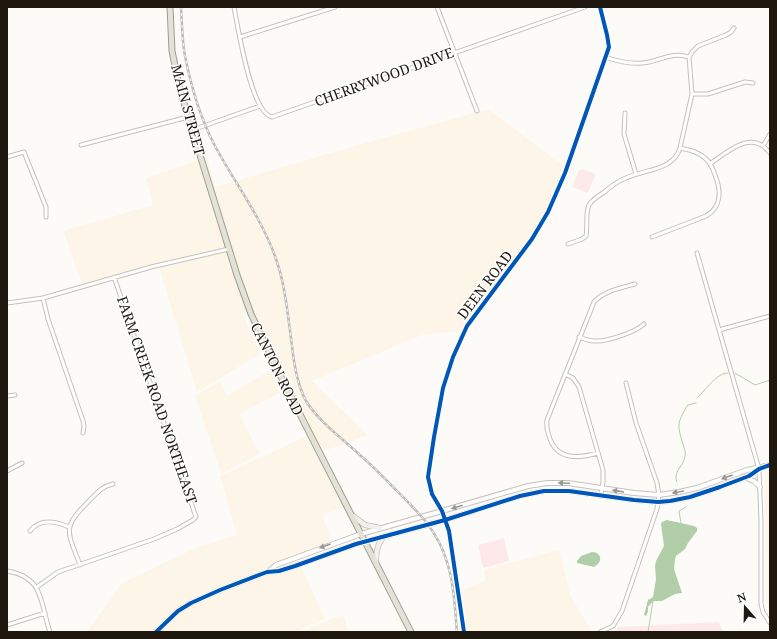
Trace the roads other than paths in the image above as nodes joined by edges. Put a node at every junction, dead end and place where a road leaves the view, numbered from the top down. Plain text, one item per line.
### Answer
1 (170, 7) edge
2 (234, 7) edge
3 (335, 7) edge
4 (437, 7) edge
5 (585, 7) edge
6 (600, 7) edge
7 (734, 28) dead end
8 (240, 37) junction
9 (454, 52) junction
10 (606, 57) junction
11 (688, 57) junction
12 (753, 83) dead end
13 (692, 94) junction
14 (260, 106) junction
15 (477, 111) dead end
16 (625, 113) dead end
17 (188, 117) junction
18 (192, 129) junction
19 (770, 134) edge
20 (81, 145) dead end
21 (763, 146) junction
22 (680, 148) junction
23 (770, 153) edge
24 (7, 158) edge
25 (711, 163) junction
26 (636, 174) junction
27 (210, 187) joint
28 (46, 217) dead end
29 (652, 237) dead end
30 (568, 244) dead end
31 (229, 249) junction
32 (697, 253) dead end
33 (114, 277) junction
34 (634, 284) dead end
35 (43, 298) junction
36 (7, 304) edge
37 (770, 316) edge
38 (644, 324) dead end
39 (719, 330) junction
40 (579, 337) junction
41 (565, 374) junction
42 (626, 383) dead end
43 (15, 395) dead end
44 (7, 396) edge
45 (83, 433) dead end
46 (598, 453) junction
47 (22, 463) dead end
48 (770, 465) edge
49 (759, 468) junction
50 (7, 471) edge
51 (744, 478) junction
52 (113, 484) dead end
53 (602, 488) junction
54 (760, 488) junction
55 (601, 495) junction
56 (659, 495) junction
57 (658, 502) junction
58 (442, 511) junction
59 (352, 516) junction
60 (445, 520) junction
61 (69, 527) junction
62 (380, 528) junction
63 (30, 531) dead end
64 (361, 534) junction
65 (385, 536) junction
66 (365, 542) junction
67 (376, 564) junction
68 (80, 565) junction
69 (7, 571) edge
70 (268, 572) junction
71 (36, 587) junction
72 (45, 612) junction
73 (770, 623) edge
74 (7, 625) edge
75 (50, 632) edge
76 (156, 632) edge
77 (411, 632) edge
78 (464, 632) edge
79 (600, 632) edge

1 - 17 main road, MAIN STREET
2 - 8 street
3 - 8 street
4 - 9 street
5 - 9 street, CHERRYWOOD DRIVE
6 - 10 street, DEEN ROAD
7 - 11 street
8 - 14 street
9 - 14 street, CHERRYWOOD DRIVE
9 - 15 street
10 - 11 street
10 - 58 street, DEEN ROAD
11 - 13 street
12 - 13 street
13 - 22 street
14 - 18 street
16 - 26 street
17 - 18 main road, MAIN STREET
17 - 20 street
18 - 27 main road, MAIN STREET
19 - 21 street
21 - 23 street
21 - 25 street
22 - 25 street
22 - 26 street
24 - 28 street
25 - 29 street
26 - 30 street
27 - 31 main road, CANTON ROAD
31 - 33 street
31 - 59 main road, CANTON ROAD
32 - 39 street
33 - 35 street
33 - 68 street, FARM CREEK ROAD NORTHEAST
34 - 40 street
35 - 36 street
35 - 45 street
37 - 39 street
38 - 40 street
39 - 49 street
40 - 41 street
41 - 46 street
41 - 46 street
42 - 56 street
43 - 44 street
46 - 53 street
47 - 50 street
48 - 49 street
49 - 51 street
49 - 54 street
49 -> 56 street
51 - 54 street
51 - 57 street
52 - 61 street
53 - 55 street
56 -> 53 street
53 -> 58 street
54 - 73 street
55 - 57 street
55 - 60 street
56 - 57 street
57 - 79 street
58 - 60 street, DEEN ROAD
58 - 62 street
59 - 62 main road
59 - 64 main road, CANTON ROAD
60 - 65 street
60 - 78 street, DEEN ROAD
61 - 63 street
61 - 68 street
62 - 64 street
64 - 66 main road, CANTON ROAD
64 -> 70 street
65 - 66 street
65 - 67 main road
66 - 67 main road, CANTON ROAD
66 - 70 street
67 - 77 main road, CANTON ROAD
68 - 71 street, FARM CREEK ROAD NORTHEAST
69 - 71 street
70 - 76 street
71 - 72 street
72 - 74 street
72 - 75 street

